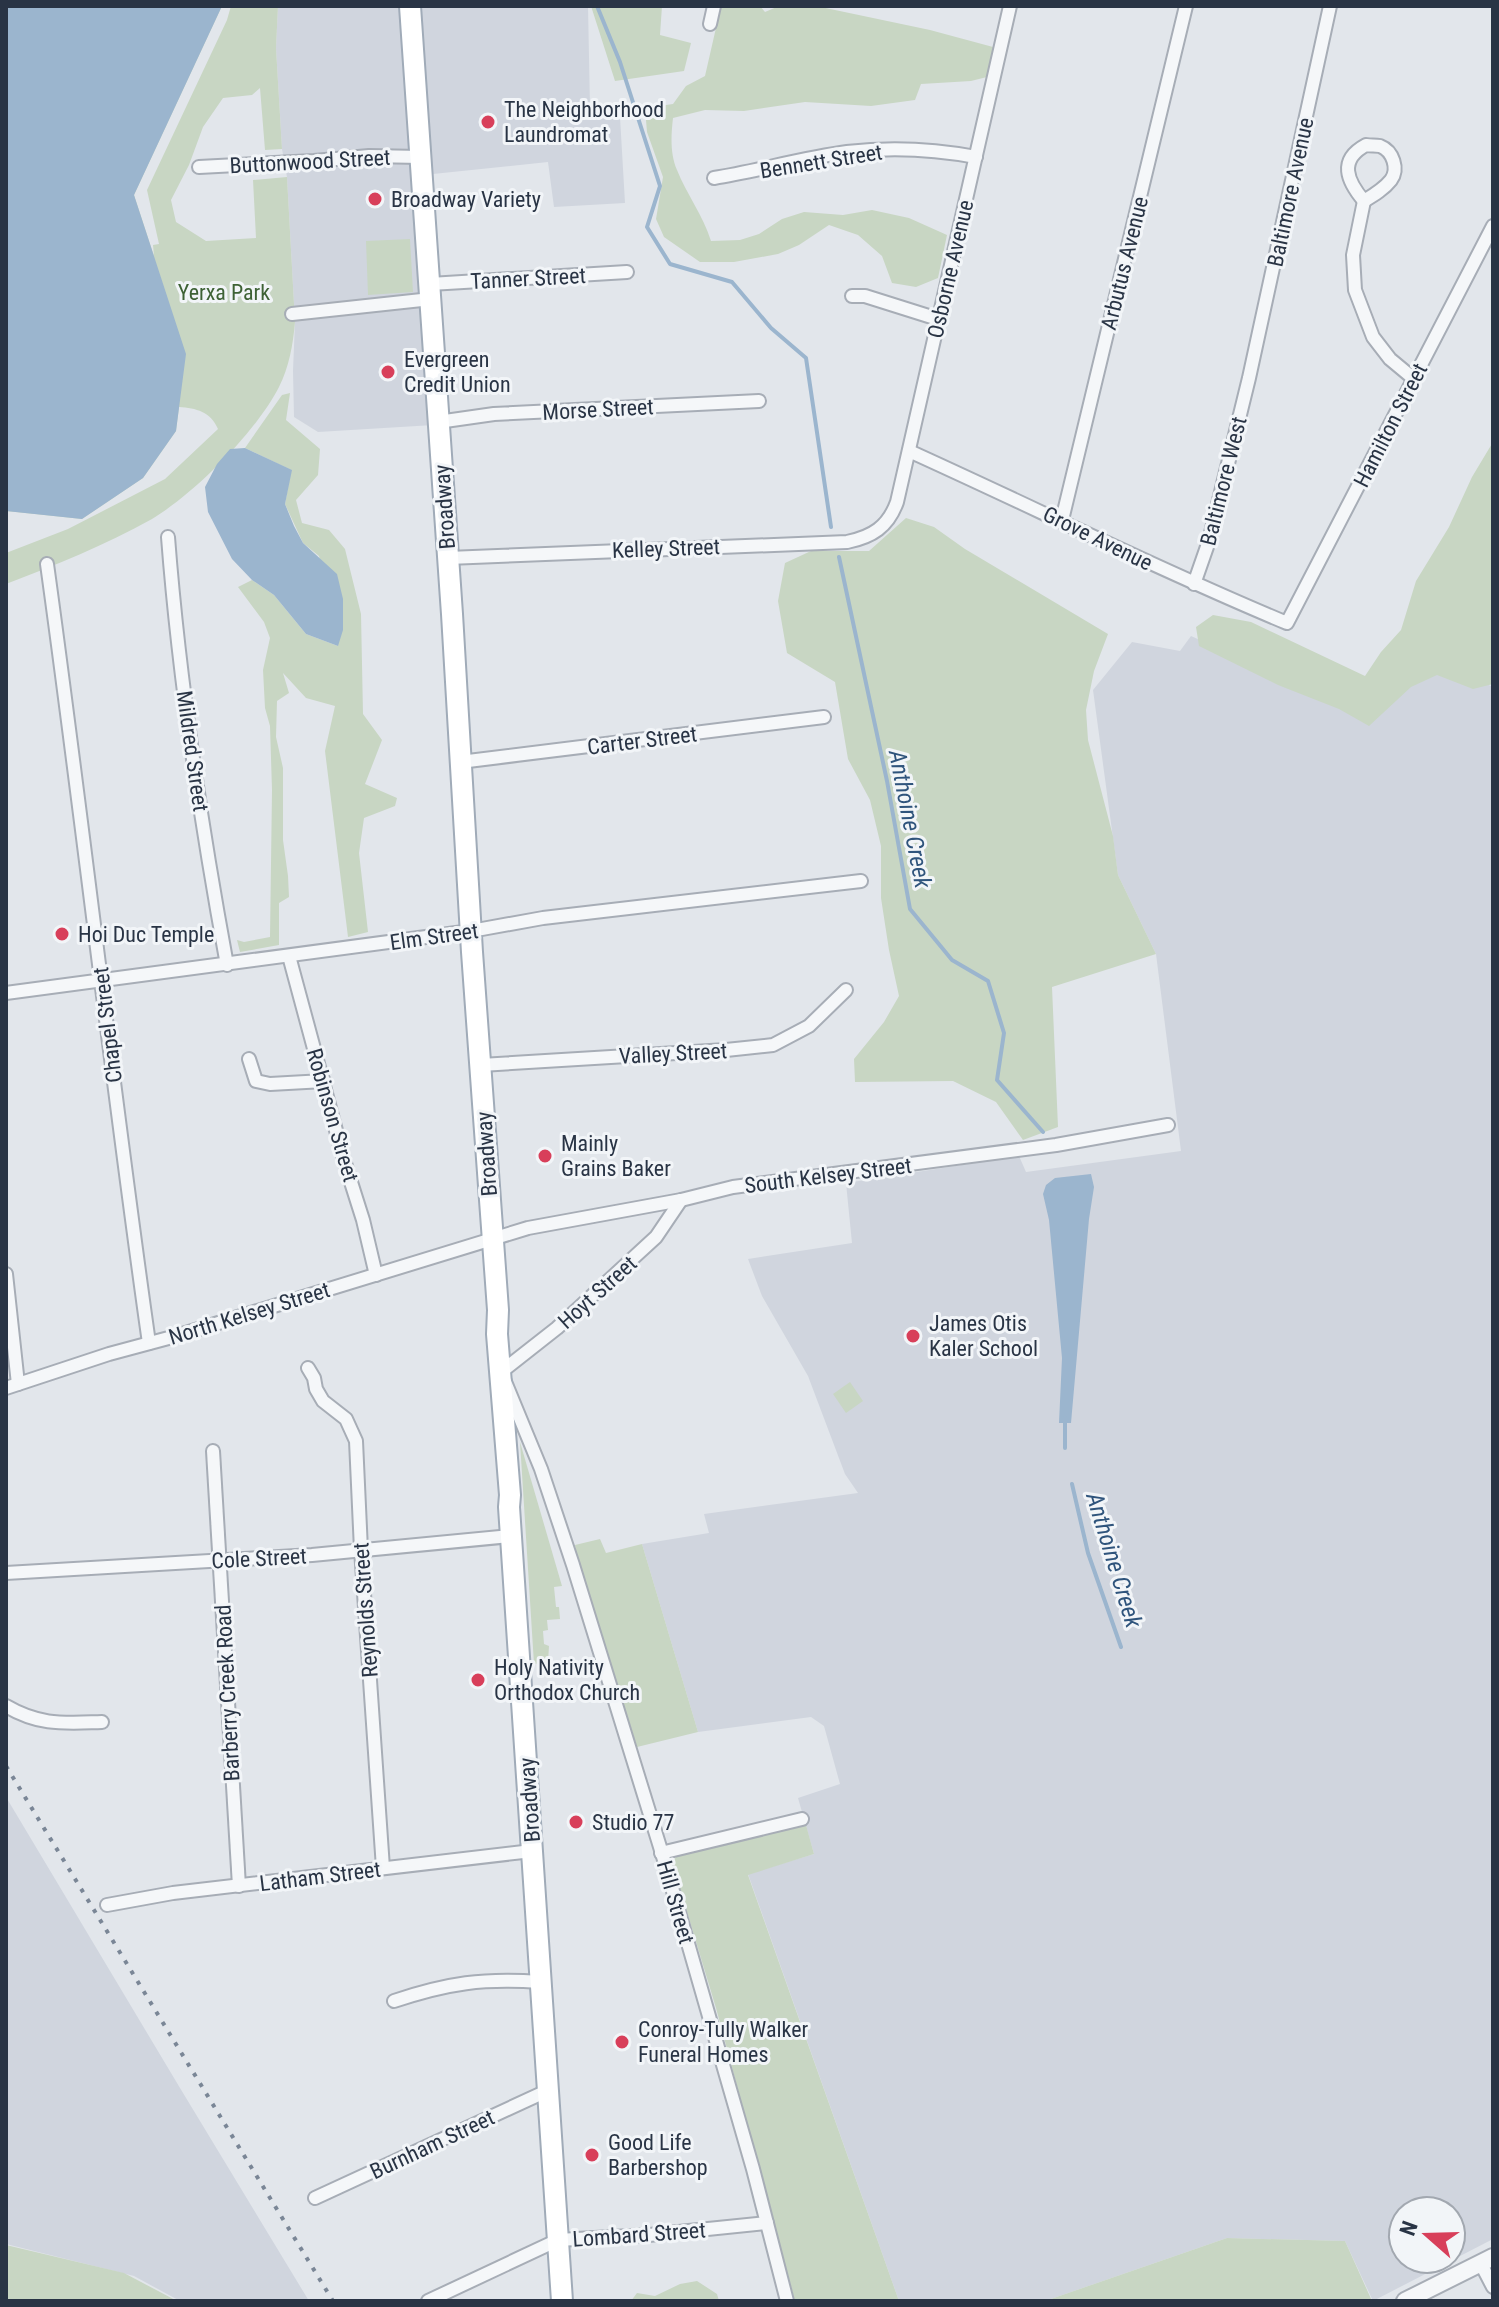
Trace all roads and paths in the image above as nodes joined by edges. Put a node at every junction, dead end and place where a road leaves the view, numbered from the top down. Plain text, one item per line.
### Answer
1 (410, 6) edge
2 (714, 6) edge
3 (1010, 6) edge
4 (1186, 6) edge
5 (1330, 6) edge
6 (710, 24) dead end
7 (421, 157) junction
8 (976, 157) junction
9 (199, 167) dead end
10 (714, 178) dead end
11 (1364, 201) junction
12 (1493, 226) edge
13 (627, 272) dead end
14 (430, 291) junction
15 (852, 296) dead end
16 (292, 314) dead end
17 (938, 319) junction
18 (1249, 378) joint
19 (1414, 379) junction
20 (759, 401) dead end
21 (438, 422) junction
22 (909, 451) junction
23 (1062, 520) junction
24 (881, 528) joint
25 (168, 537) dead end
26 (448, 558) junction
27 (47, 564) dead end
28 (1194, 584) junction
29 (1287, 623) joint
30 (824, 717) dead end
31 (460, 762) junction
32 (861, 881) dead end
33 (471, 931) junction
34 (289, 956) junction
35 (227, 965) junction
36 (102, 980) junction
37 (846, 990) dead end
38 (6, 993) edge
39 (249, 1059) dead end
40 (481, 1065) junction
41 (324, 1081) junction
42 (1168, 1125) dead end
43 (681, 1200) junction
44 (492, 1239) junction
45 (6, 1274) edge
46 (376, 1275) junction
47 (149, 1343) junction
48 (308, 1368) dead end
49 (501, 1372) junction
50 (12, 1386) edge
51 (213, 1451) dead end
52 (511, 1536) junction
53 (361, 1550) junction
54 (219, 1560) junction
55 (6, 1573) edge
56 (6, 1706) edge
57 (102, 1722) dead end
58 (802, 1819) dead end
59 (532, 1851) junction
60 (661, 1853) junction
61 (383, 1868) junction
62 (239, 1886) junction
63 (107, 1905) dead end
64 (540, 1982) junction
65 (394, 2001) dead end
66 (549, 2090) junction
67 (315, 2198) dead end
68 (767, 2223) junction
69 (558, 2240) junction
70 (1487, 2260) edge
71 (1493, 2287) edge
72 (428, 2301) edge
73 (562, 2301) edge
74 (787, 2301) edge
75 (1405, 2301) edge

1 - 7 main road, Broadway
2 - 6 street
3 - 8 street, Osborne Avenue
4 - 23 street, Arbutus Avenue
5 - 18 street, Baltimore Avenue
7 - 9 street, Buttonwood Street
7 - 14 main road, Broadway
8 - 10 street, Bennett Street
8 - 17 street, Osborne Avenue
11 - 11 street
11 - 19 street
12 - 19 street, Hamilton Street
13 - 14 street, Tanner Street
14 - 16 street, Tanner Street
14 - 21 main road, Broadway
15 - 17 street
17 - 22 street, Osborne Avenue
18 - 28 street, Baltimore West
19 - 29 street, Hamilton Street
20 - 21 street, Morse Street
21 - 26 main road, Broadway
22 - 23 street, Grove Avenue
22 - 24 street, Osborne Avenue
23 - 28 street, Grove Avenue
24 - 26 street, Kelley Street
25 - 35 street, Mildred Street
26 - 31 main road, Broadway
27 - 36 street, Chapel Street
28 - 29 street, Grove Avenue
30 - 31 street, Carter Street
31 - 33 main road, Broadway
32 - 33 street, Elm Street
33 - 34 street, Elm Street
33 - 40 main road, Broadway
34 - 35 street, Elm Street
34 - 41 street, Robinson Street
35 - 36 street, Elm Street
36 - 38 street, Elm Street
36 - 47 street, Chapel Street
37 - 40 street, Valley Street
39 - 41 street
40 - 44 main road, Broadway
41 - 46 street, Robinson Street
42 - 43 street, South Kelsey Street
43 - 44 street, South Kelsey Street
43 - 49 street, Hoyt Street
44 - 46 street, North Kelsey Street
44 - 49 main road, Broadway
45 - 50 street
46 - 47 street, North Kelsey Street
47 - 50 street, North Kelsey Street
48 - 53 street, Reynolds Street
49 - 52 main road, Broadway
49 - 60 street, Hill Street
51 - 54 street, Barberry Creek Road
52 - 53 street, Cole Street
52 - 59 main road, Broadway
53 - 54 street, Cole Street
53 - 61 street, Reynolds Street
54 - 55 street, Cole Street
54 - 62 street, Barberry Creek Road
56 - 57 street
58 - 60 street
59 - 61 street, Latham Street
59 - 64 main road, Broadway
60 - 68 street, Hill Street
61 - 62 street, Latham Street
62 - 63 street, Latham Street
64 - 65 street
64 - 66 main road, Broadway
66 - 67 street, Burnham Street
66 - 69 main road, Broadway
68 - 69 street, Lombard Street
68 - 74 street, Hill Street
69 - 72 street, Lombard Street
69 - 73 main road, Broadway
70 - 71 street
70 - 75 street

